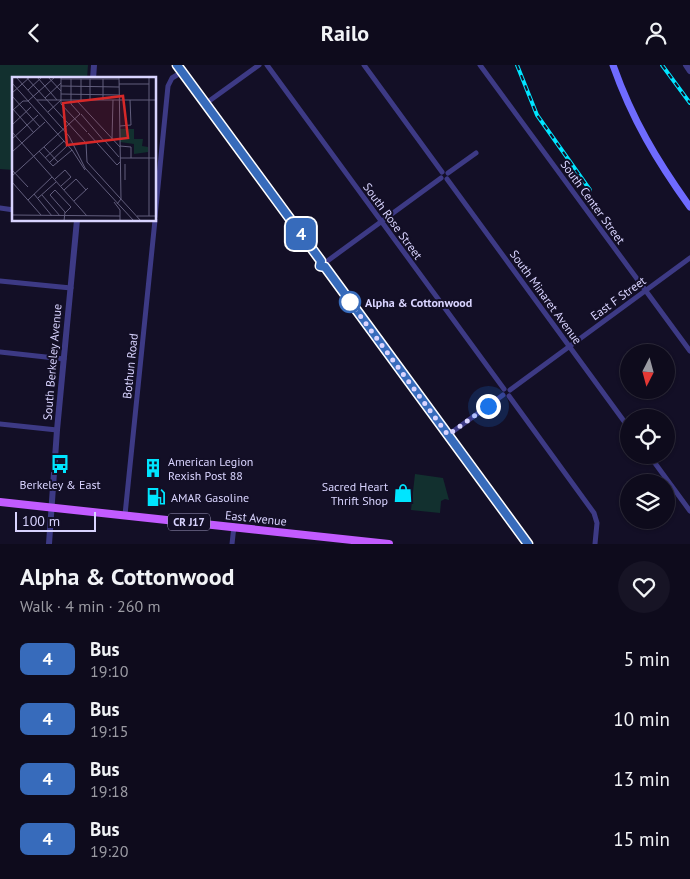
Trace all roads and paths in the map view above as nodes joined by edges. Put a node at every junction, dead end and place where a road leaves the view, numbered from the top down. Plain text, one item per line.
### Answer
1 (177, 65) edge
2 (260, 65) edge
3 (267, 65) edge
4 (364, 65) edge
5 (480, 65) edge
6 (613, 65) edge
7 (686, 65) edge
8 (690, 71) edge
9 (182, 72) junction
10 (206, 104) junction
11 (476, 153) dead end
12 (444, 176) junction
13 (690, 207) edge
14 (156, 208) edge
15 (77, 221) edge
16 (155, 221) edge
17 (381, 222) junction
18 (690, 258) edge
19 (324, 263) junction
20 (0, 281) edge
21 (71, 288) junction
22 (646, 291) junction
23 (569, 346) junction
24 (690, 351) edge
25 (0, 352) edge
26 (64, 359) junction
27 (507, 389) junction
28 (506, 396) junction
29 (620, 416) edge
30 (0, 424) edge
31 (57, 430) junction
32 (448, 435) junction
33 (656, 464) edge
34 (0, 502) edge
35 (52, 507) junction
36 (690, 511) edge
37 (125, 515) junction
38 (234, 527) junction
39 (378, 543) edge
40 (49, 544) edge
41 (232, 544) edge
42 (389, 544) edge
43 (528, 544) edge
44 (595, 544) edge

1 - 9 street
2 - 3 street
2 - 10 street
3 - 17 street, South Rose Street
4 - 12 street, South Minaret Avenue
5 - 22 street, South Center Street
6 - 13 main road
7 - 8 street
9 - 10 street
9 - 14 street, Bothun Road
10 - 19 street
11 - 12 street
12 - 17 street
12 - 23 street, South Minaret Avenue
15 - 21 street, South Berkeley Avenue
16 - 37 street, Bothun Road
17 - 19 street
17 - 27 street, South Rose Street
18 - 22 street, East F Street
19 - 32 street
20 - 21 street
21 - 26 street, South Berkeley Avenue
22 - 23 street, East F Street
22 - 24 street, South Center Street
23 - 27 street, East F Street
23 - 29 street, South Minaret Avenue
25 - 26 street
26 - 31 street, South Berkeley Avenue
27 - 28 street
28 - 32 street
28 - 44 street
30 - 31 street
31 - 35 street, South Berkeley Avenue
32 - 43 street
33 - 36 street
34 - 35 main road, East Avenue / CR J17
35 - 37 main road, East Avenue / CR J17
35 - 40 street, South Berkeley Avenue
37 - 38 main road, East Avenue / CR J17
38 - 39 main road, East Avenue / CR J17
38 - 41 street
39 - 42 main road, East Avenue / CR J17

